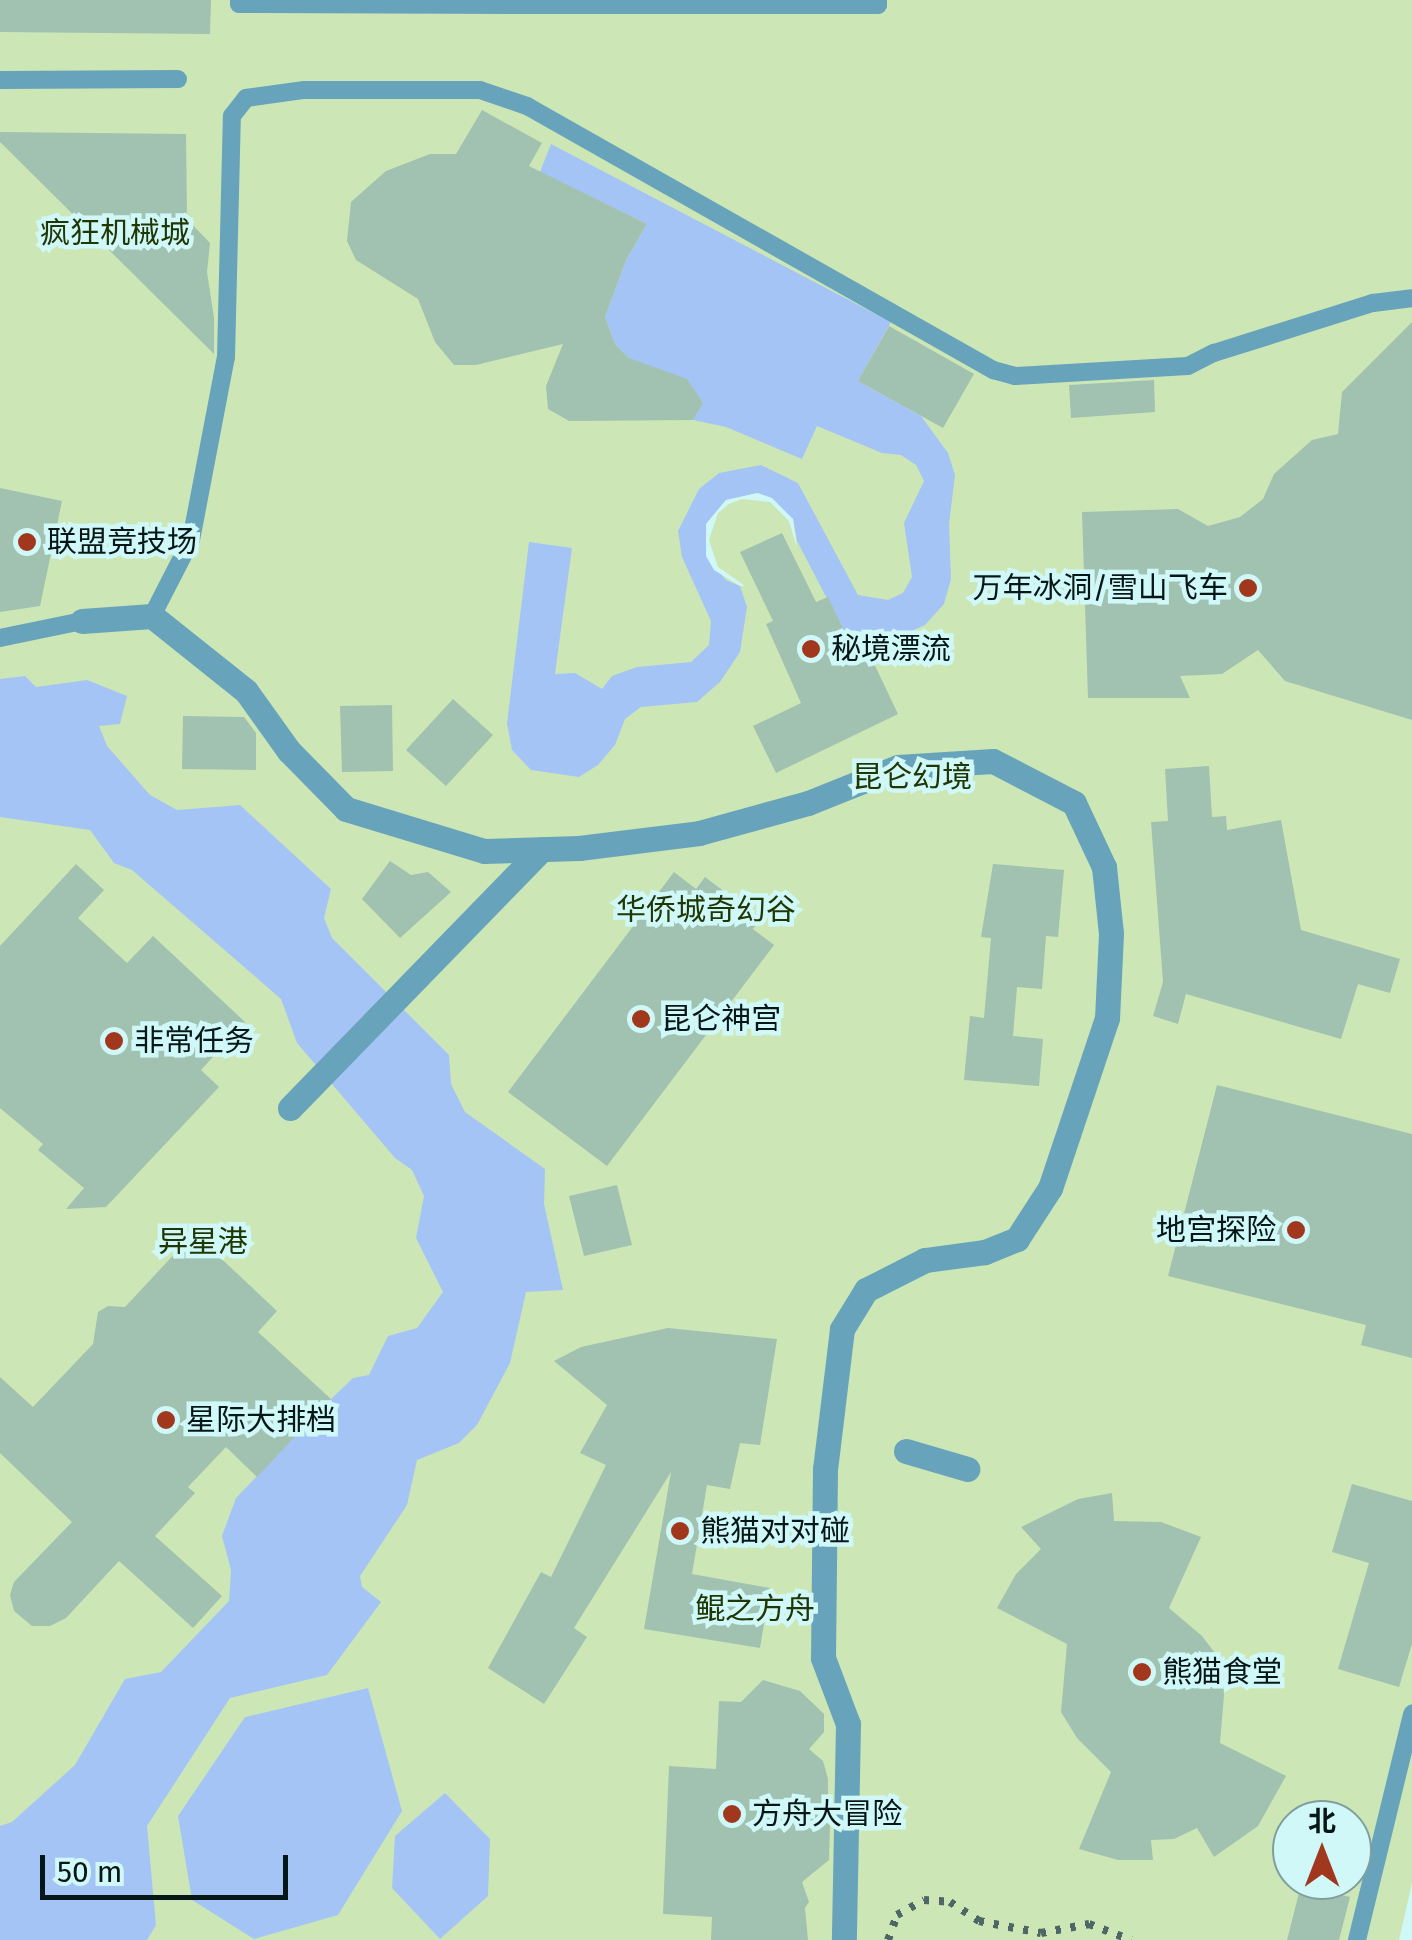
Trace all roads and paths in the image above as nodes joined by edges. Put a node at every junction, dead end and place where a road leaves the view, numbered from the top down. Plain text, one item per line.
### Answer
1 (239, 0) edge
2 (878, 0) edge
3 (557, 3) edge
4 (178, 79) dead end
5 (0, 80) edge
6 (1412, 298) edge
7 (152, 616) junction
8 (82, 621) joint
9 (0, 638) edge
10 (542, 849) junction
11 (290, 1108) dead end
12 (906, 1451) dead end
13 (967, 1469) dead end
14 (1412, 1714) edge
15 (844, 1940) edge
16 (1357, 1940) edge

1 - 3 lane
2 - 3 lane
4 - 5 lane
6 - 7 lane
7 - 8 street
7 - 10 street
8 - 9 lane
10 - 11 street
10 - 15 street
12 - 13 street
14 - 16 lane

